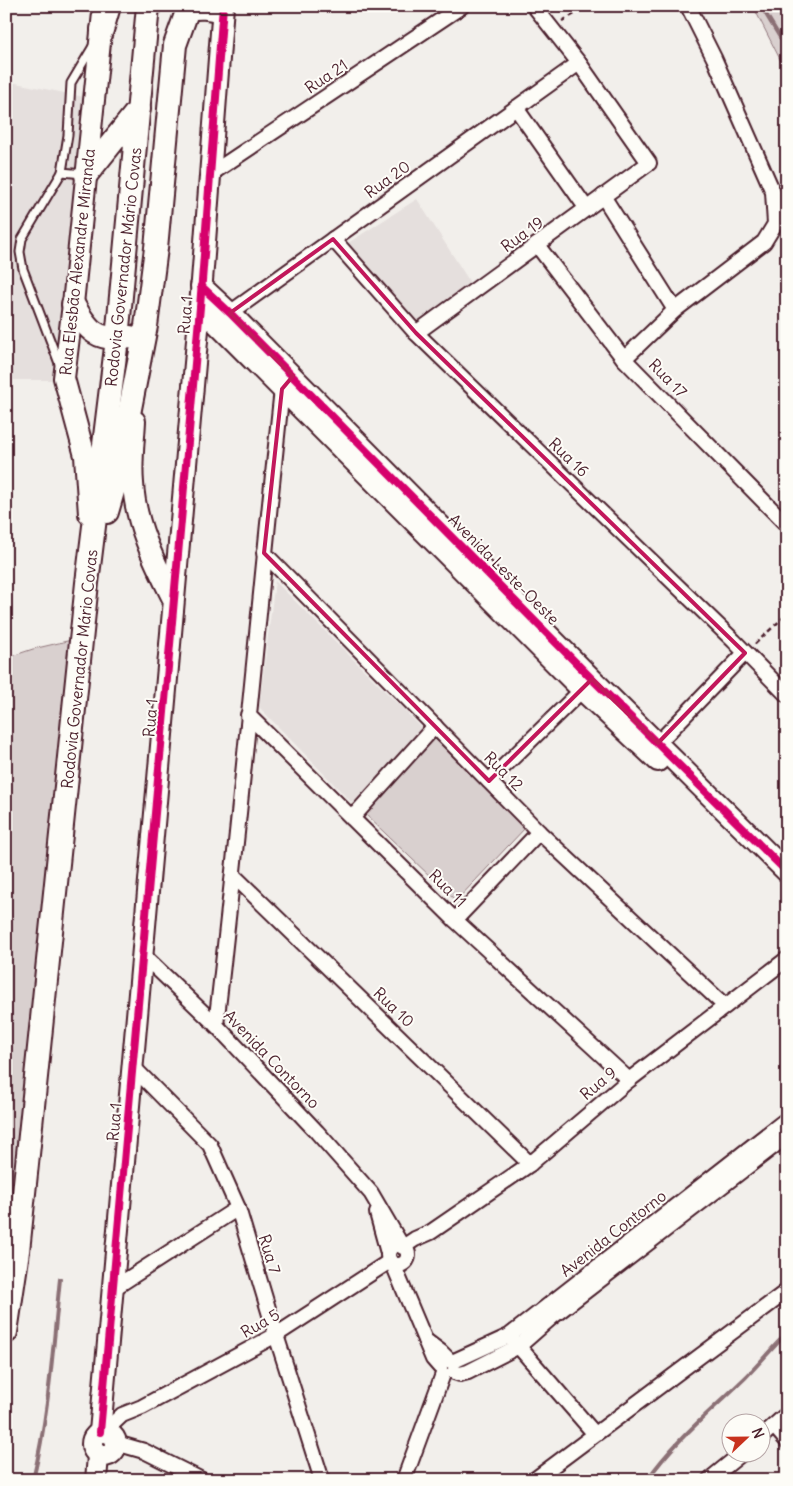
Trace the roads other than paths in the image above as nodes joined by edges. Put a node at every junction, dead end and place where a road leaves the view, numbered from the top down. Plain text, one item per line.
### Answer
1 (104, 6) edge
2 (109, 6) edge
3 (148, 6) edge
4 (462, 6) edge
5 (534, 6) edge
6 (688, 6) edge
7 (188, 8) edge
8 (223, 10) edge
9 (102, 30) junction
10 (579, 63) junction
11 (516, 108) junction
12 (139, 109) junction
13 (62, 172) junction
14 (209, 174) junction
15 (86, 175) junction
16 (603, 196) junction
17 (587, 209) junction
18 (333, 239) junction
19 (537, 245) junction
20 (201, 286) junction
21 (74, 304) junction
22 (200, 307) junction
23 (675, 310) junction
24 (223, 318) junction
25 (146, 326) junction
26 (416, 333) junction
27 (117, 339) junction
28 (624, 359) junction
29 (137, 370) junction
30 (64, 378) junction
31 (287, 383) junction
32 (787, 525) edge
33 (92, 546) junction
34 (264, 553) junction
35 (87, 583) junction
36 (174, 601) junction
37 (745, 653) junction
38 (587, 684) junction
39 (787, 695) edge
40 (248, 715) junction
41 (435, 726) junction
42 (658, 743) junction
43 (489, 781) junction
44 (352, 818) junction
45 (539, 832) junction
46 (787, 872) edge
47 (234, 876) junction
48 (787, 888) edge
49 (455, 920) junction
50 (143, 955) junction
51 (787, 960) edge
52 (725, 1006) junction
53 (216, 1025) junction
54 (133, 1067) junction
55 (628, 1080) junction
56 (787, 1119) edge
57 (787, 1136) edge
58 (530, 1164) junction
59 (238, 1208) junction
60 (399, 1255) junction
61 (114, 1288) junction
62 (787, 1291) edge
63 (6, 1332) edge
64 (276, 1335) junction
65 (509, 1336) junction
66 (519, 1346) junction
67 (448, 1367) junction
68 (787, 1414) edge
69 (774, 1426) junction
70 (770, 1429) edge
71 (594, 1433) junction
72 (108, 1441) junction
73 (787, 1441) edge
74 (729, 1464) edge
75 (97, 1479) edge
76 (202, 1480) edge
77 (322, 1480) edge
78 (404, 1480) edge
79 (534, 1480) edge
80 (709, 1480) edge

1 - 9 street, Rua Elesbão Alexandre Miranda
2 - 9 main road
3 - 12 main road, Rodovia Governador Mário Covas
4 - 14 street, Rua 21
5 - 10 street
6 - 23 street
7 - 8 street, Rua 1
7 - 25 main road
8 - 14 street, Rua 1
9 - 13 lane
9 - 15 street, Rua Elesbão Alexandre Miranda
10 - 11 street, Rua 20
10 - 16 street, Rua 19
11 - 17 street
11 - 18 street, Rua 20
12 - 15 main road
12 - 27 main road, Rodovia Governador Mário Covas
13 - 15 lane
13 - 30 lane
14 - 20 street, Rua 1
15 - 21 street, Rua Elesbão Alexandre Miranda
16 - 17 street, Rua 19
16 - 23 street
17 - 19 street, Rua 19
18 - 24 street, Rua 20
18 - 26 street, Rua 16
19 - 26 street, Rua 19
19 - 28 street, Rua 17
20 - 22 street, Rua 1
20 - 24 street, Avenida Leste-Oeste
21 - 27 main road
21 - 30 street, Rua Elesbão Alexandre Miranda
22 - 24 street, Avenida Leste-Oeste
22 - 36 street, Rua 1
23 - 28 street
24 - 31 street, Avenida Leste-Oeste
25 - 27 main road
25 - 29 main road
26 - 37 street, Rua 16
27 - 33 main road, Rodovia Governador Mário Covas
28 - 32 street, Rua 17
29 - 35 main road
29 - 36 street
30 - 33 street, Rua Elesbão Alexandre Miranda
31 - 34 street
31 - 38 street, Avenida Leste-Oeste
33 - 35 main road, Rodovia Governador Mário Covas
34 - 40 street
34 - 41 street, Rua 12
35 - 63 main road, Rodovia Governador Mário Covas
36 - 50 street, Rua 1
37 - 39 street, Rua 16
37 - 42 street
38 - 42 street, Avenida Leste-Oeste
38 - 43 street
38 - 48 street, Avenida Leste-Oeste
40 - 44 street, Rua 11
40 - 47 street
41 - 43 street, Rua 12
41 - 44 street
42 - 46 street, Avenida Leste-Oeste
43 - 45 street, Rua 12
44 - 49 street, Rua 11
45 - 49 street
45 - 52 street, Rua 12
47 - 53 street
47 - 58 street, Rua 10
49 - 55 street, Rua 11
50 - 53 street, Avenida Contorno
50 - 54 street, Rua 1
51 - 52 street, Rua 9
52 - 55 street, Rua 9
53 - 60 street, Avenida Contorno
54 - 59 street, Rua 7
54 - 61 street, Rua 1
55 - 58 street, Rua 9
56 - 65 street, Avenida Contorno
57 - 66 street, Avenida Contorno
58 - 60 street, Rua 9
59 - 61 street
59 - 64 street, Rua 7
60 - 64 street, Rua 5
60 - 67 street, Avenida Contorno
61 - 72 street, Rua 1
62 - 71 street
64 - 72 street, Rua 5
64 - 77 street, Rua 7
65 - 66 street
65 - 67 street, Avenida Contorno
66 - 67 street, Avenida Contorno
66 - 71 street
67 - 78 street
68 - 69 street
69 - 70 street
69 - 73 street
71 - 79 street
72 - 75 street, Rua 1
72 - 76 street
74 - 80 street

